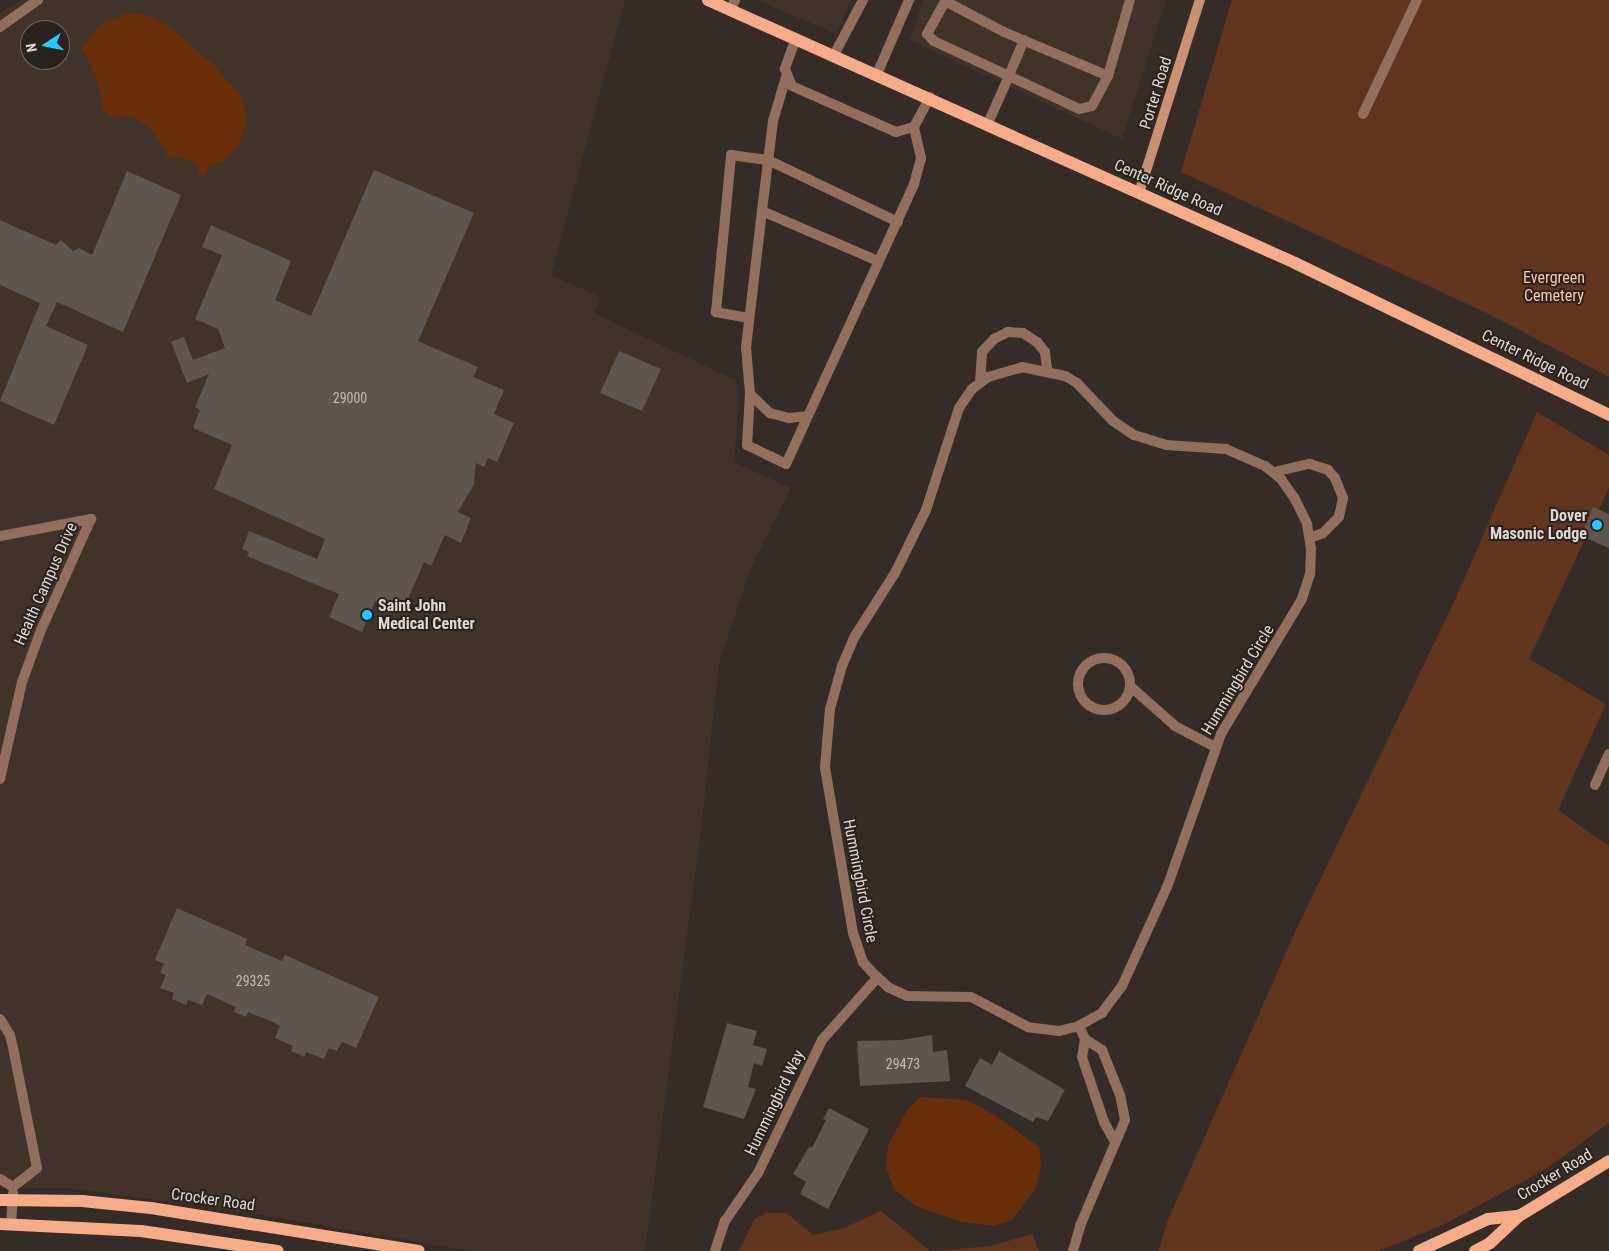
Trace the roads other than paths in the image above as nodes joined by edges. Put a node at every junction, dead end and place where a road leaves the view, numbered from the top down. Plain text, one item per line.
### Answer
1 (38, 0) edge
2 (708, 0) edge
3 (863, 0) edge
4 (909, 0) edge
5 (1130, 0) edge
6 (1200, 0) edge
7 (1417, 0) edge
8 (733, 5) edge
9 (0, 27) edge
10 (796, 38) junction
11 (1024, 40) junction
12 (834, 55) junction
13 (877, 74) junction
14 (1009, 76) junction
15 (1108, 76) junction
16 (786, 78) junction
17 (930, 97) junction
18 (1363, 114) dead end
19 (988, 123) junction
20 (914, 127) junction
21 (768, 160) junction
22 (1139, 193) junction
23 (762, 211) junction
24 (898, 222) junction
25 (878, 261) junction
26 (749, 318) junction
27 (1047, 369) junction
28 (980, 382) junction
29 (750, 394) junction
30 (1609, 415) edge
31 (808, 416) junction
32 (1274, 472) junction
33 (0, 536) edge
34 (1310, 538) junction
35 (1130, 686) junction
36 (1216, 747) junction
37 (1609, 754) edge
38 (0, 779) edge
39 (1595, 785) dead end
40 (877, 978) junction
41 (0, 1019) edge
42 (1079, 1026) junction
43 (1085, 1039) junction
44 (1115, 1142) junction
45 (1609, 1161) edge
46 (0, 1179) edge
47 (9, 1195) edge
48 (1519, 1216) junction
49 (6, 1224) edge
50 (278, 1251) edge
51 (419, 1251) edge
52 (714, 1251) edge
53 (1073, 1251) edge
54 (1419, 1251) edge
55 (1474, 1251) edge

1 - 9 street
2 - 8 main road, Center Ridge Road
3 - 12 street
4 - 13 street
5 - 15 street
6 - 22 main road, Porter Road
7 - 18 street
8 - 10 main road, Center Ridge Road
10 - 12 main road, Center Ridge Road
10 - 16 street
11 - 14 street
11 - 14 street
11 - 15 street
12 - 13 main road, Center Ridge Road
13 - 17 main road, Center Ridge Road
14 - 15 street
14 - 19 street
16 - 20 street
16 - 21 street
17 - 19 main road, Center Ridge Road
17 - 20 street
19 - 22 main road, Center Ridge Road
20 - 24 street
21 - 23 street
21 - 24 street
21 - 26 street
22 - 30 main road, Center Ridge Road
23 - 25 street
23 - 26 street
24 - 25 street
25 - 31 street
26 - 29 street
27 - 28 street, Hummingbird Circle
27 - 28 street
27 - 32 street, Hummingbird Circle
28 - 40 street, Hummingbird Circle
29 - 31 street
29 - 31 street
32 - 34 street, Hummingbird Circle
32 - 34 street
33 - 38 street, Health Campus Drive
34 - 36 street, Hummingbird Circle
35 - 35 street
35 - 36 street
36 - 42 street, Hummingbird Circle
37 - 39 street
40 - 42 street, Hummingbird Circle
40 - 52 street, Hummingbird Way
41 - 47 street
42 - 43 street
43 - 44 street
43 - 44 street
44 - 53 street
45 - 48 main road, Crocker Road
46 - 47 street
47 - 49 street
47 - 51 main road, Crocker Road
48 - 54 main road, Crocker Road
48 - 55 main road, Crocker Road
49 - 50 main road

